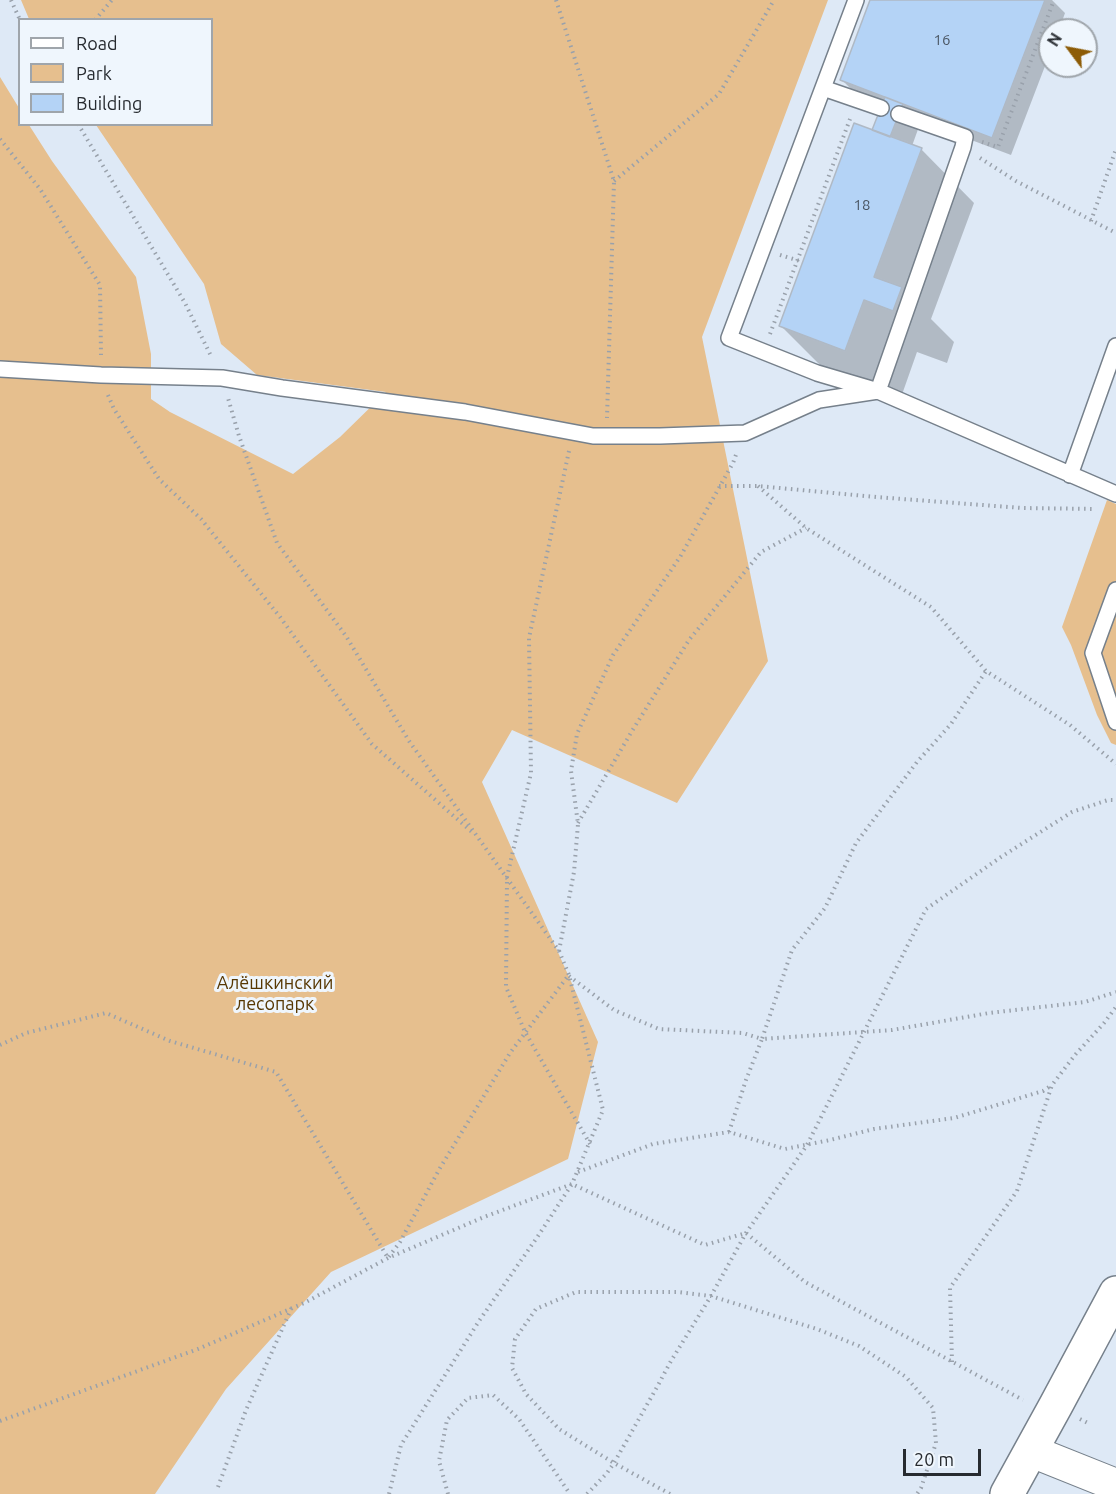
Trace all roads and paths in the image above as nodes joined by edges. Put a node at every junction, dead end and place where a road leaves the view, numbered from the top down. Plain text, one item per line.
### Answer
1 (11, 0) edge
2 (112, 0) edge
3 (556, 0) edge
4 (774, 0) edge
5 (856, 0) edge
6 (1054, 0) edge
7 (19, 18) edge
8 (98, 18) edge
9 (823, 88) junction
10 (866, 103) junction
11 (881, 108) dead end
12 (898, 114) dead end
13 (79, 126) edge
14 (0, 139) edge
15 (964, 142) junction
16 (1116, 149) edge
17 (614, 182) junction
18 (1091, 221) junction
19 (1116, 234) edge
20 (1116, 346) edge
21 (764, 352) junction
22 (0, 369) edge
23 (101, 375) junction
24 (222, 378) junction
25 (878, 391) junction
26 (572, 432) junction
27 (745, 432) junction
28 (606, 436) junction
29 (1070, 475) junction
30 (718, 486) junction
31 (758, 486) junction
32 (1116, 495) edge
33 (1098, 509) dead end
34 (806, 528) junction
35 (1116, 590) edge
36 (986, 671) junction
37 (1116, 722) edge
38 (1116, 764) edge
39 (1116, 800) edge
40 (578, 824) junction
41 (478, 838) junction
42 (507, 877) junction
43 (559, 951) junction
44 (569, 975) junction
45 (1116, 992) edge
46 (1116, 1007) edge
47 (525, 1032) junction
48 (862, 1032) junction
49 (762, 1040) junction
50 (0, 1046) edge
51 (1052, 1085) junction
52 (729, 1132) junction
53 (590, 1144) junction
54 (807, 1145) junction
55 (578, 1172) junction
56 (572, 1184) junction
57 (746, 1233) junction
58 (388, 1258) junction
59 (1116, 1293) edge
60 (711, 1296) junction
61 (292, 1307) junction
62 (952, 1362) junction
63 (1023, 1400) dead end
64 (0, 1421) edge
65 (1031, 1451) junction
66 (614, 1463) junction
67 (1116, 1485) edge
68 (218, 1487) dead end
69 (389, 1494) edge
70 (448, 1494) edge
71 (570, 1494) edge
72 (586, 1494) edge
73 (670, 1494) edge
74 (917, 1494) edge
75 (1007, 1494) edge

1 - 7 path
2 - 8 path
3 - 17 path
4 - 17 path
5 - 9 lane
6 - 15 path
9 - 10 lane
9 - 21 lane
10 - 11 lane
10 - 21 path
12 - 15 lane
13 - 24 path
14 - 23 path
15 - 18 path
15 - 25 lane
16 - 18 path
17 - 28 path
18 - 19 path
20 - 29 lane
21 - 25 lane
22 - 23 lane
23 - 24 lane
23 - 41 path
24 - 26 lane
24 - 41 path
25 - 27 lane
25 - 29 lane
26 - 28 lane
26 - 42 path
27 - 28 lane
27 - 30 path
29 - 32 lane
30 - 31 path
30 - 40 path
31 - 33 path
31 - 34 path
34 - 36 path
34 - 40 path
35 - 37 lane
36 - 38 path
36 - 49 path
39 - 48 path
40 - 43 path
41 - 42 path
42 - 43 path
42 - 47 path
43 - 44 path
44 - 47 path
44 - 49 path
44 - 53 path
45 - 48 path
46 - 51 path
47 - 53 path
47 - 58 path
48 - 49 path
48 - 54 path
49 - 52 path
50 - 58 path
51 - 54 path
51 - 62 path
52 - 54 path
52 - 55 path
53 - 55 path
54 - 57 path
55 - 56 path
56 - 57 path
56 - 58 path
56 - 69 path
57 - 60 path
57 - 62 path
58 - 61 path
59 - 65 street
60 - 66 path
60 - 66 path
60 - 74 path
61 - 64 path
61 - 68 path
62 - 63 path
65 - 67 street
65 - 75 street
66 - 72 path
66 - 73 path
70 - 71 path

